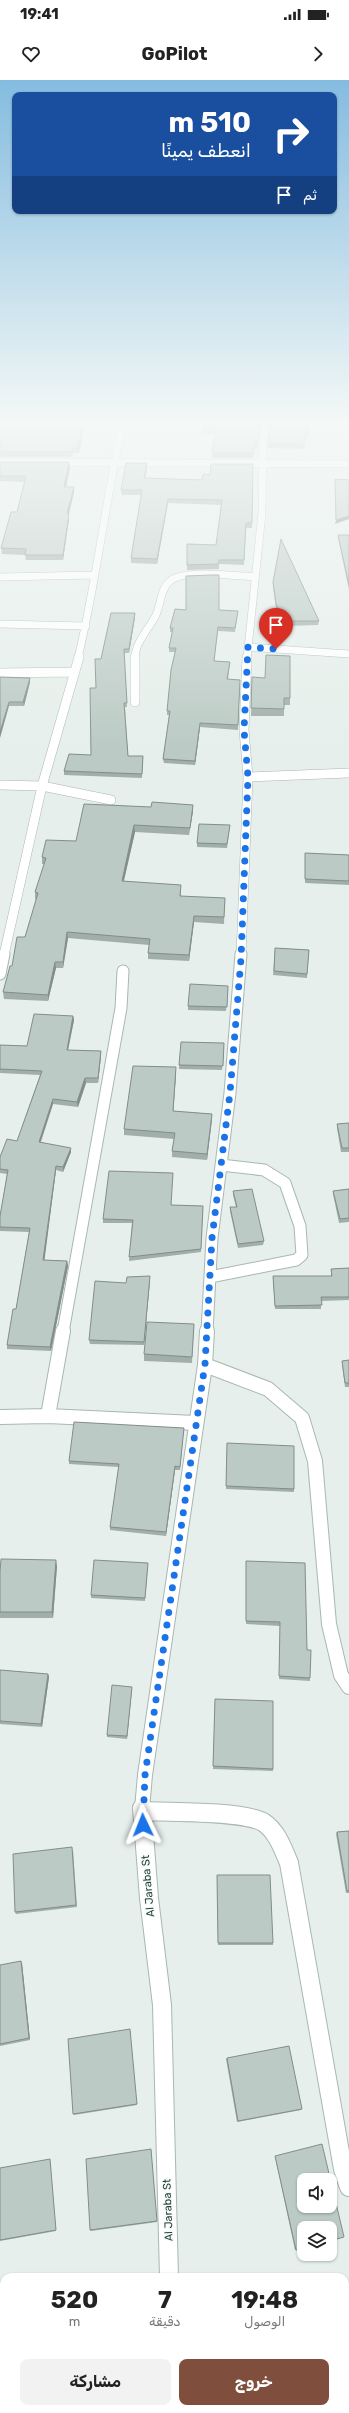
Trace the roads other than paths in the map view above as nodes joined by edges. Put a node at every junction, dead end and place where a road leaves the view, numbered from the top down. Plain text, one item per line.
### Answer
1 (102, 532) edge
2 (260, 532) edge
3 (94, 575) junction
4 (0, 577) edge
5 (255, 577) junction
6 (0, 624) edge
7 (86, 626) junction
8 (248, 647) junction
9 (349, 654) edge
10 (75, 672) junction
11 (0, 673) edge
12 (135, 702) dead end
13 (349, 773) edge
14 (248, 777) junction
15 (0, 786) edge
16 (42, 786) junction
17 (111, 800) dead end
18 (2, 957) edge
19 (123, 971) dead end
20 (0, 974) edge
21 (221, 1165) junction
22 (210, 1277) junction
23 (205, 1364) junction
24 (48, 1416) junction
25 (0, 1417) edge
26 (195, 1423) junction
27 (349, 1687) edge
28 (142, 1810) junction
29 (349, 2187) edge
30 (170, 2273) edge

1 - 3 street
2 - 5 street, Al Jaraba St
3 - 4 street
3 - 7 street
5 - 8 street, Al Jaraba St
5 - 12 street
6 - 7 street
7 - 10 street
8 - 9 street
8 - 14 street, Al Jaraba St
10 - 11 street
10 - 16 street
13 - 14 street
14 - 21 street, Al Jaraba St
15 - 16 street
16 - 17 street
16 - 18 street
18 - 20 street
19 - 24 street
21 - 22 street, Al Jaraba St
21 - 22 street
22 - 23 street, Al Jaraba St
23 - 26 street, Al Jaraba St
23 - 27 street
24 - 25 street
24 - 26 street
26 - 28 street, Al Jaraba St
28 - 29 street
28 - 30 street, Al Jaraba St

